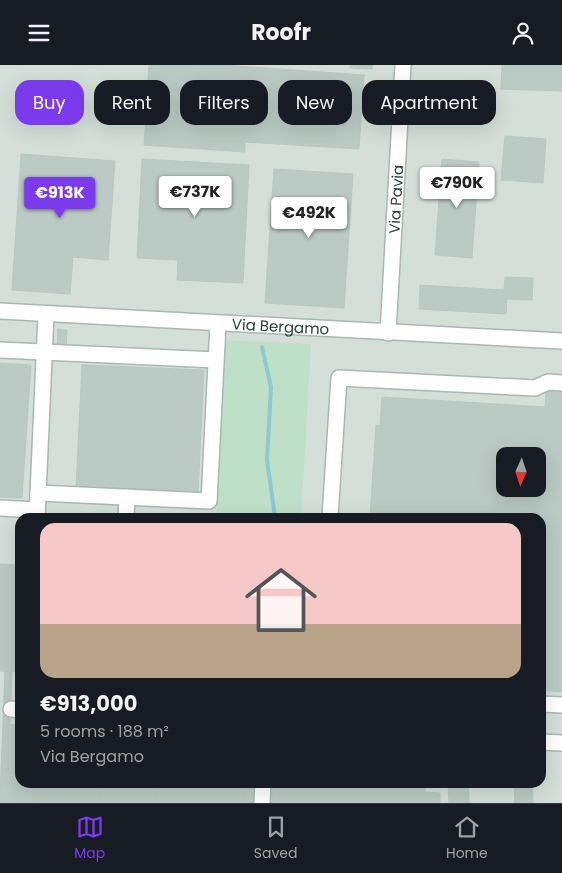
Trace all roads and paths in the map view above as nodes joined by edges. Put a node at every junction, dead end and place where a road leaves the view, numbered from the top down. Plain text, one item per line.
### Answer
1 (403, 65) edge
2 (0, 311) edge
3 (46, 313) junction
4 (218, 324) junction
5 (388, 333) junction
6 (562, 341) edge
7 (0, 349) edge
8 (44, 352) junction
9 (216, 360) junction
10 (562, 383) edge
11 (38, 493) junction
12 (128, 497) junction
13 (0, 508) edge
14 (31, 513) edge
15 (37, 513) edge
16 (126, 513) edge
17 (330, 513) edge
18 (546, 704) edge
19 (562, 705) edge
20 (546, 742) edge
21 (562, 743) edge
22 (263, 788) edge
23 (262, 803) edge

1 - 5 street, Via Pavia
2 - 3 street, Via Bergamo
3 - 4 street, Via Bergamo
3 - 8 street
4 - 5 street, Via Bergamo
4 - 9 street
5 - 6 street, Via Bergamo
7 - 8 street
8 - 9 street
8 - 11 street
9 - 12 street
10 - 17 street
11 - 12 street
11 - 15 street
12 - 16 street
13 - 14 street
18 - 19 street
20 - 21 street
22 - 23 street

